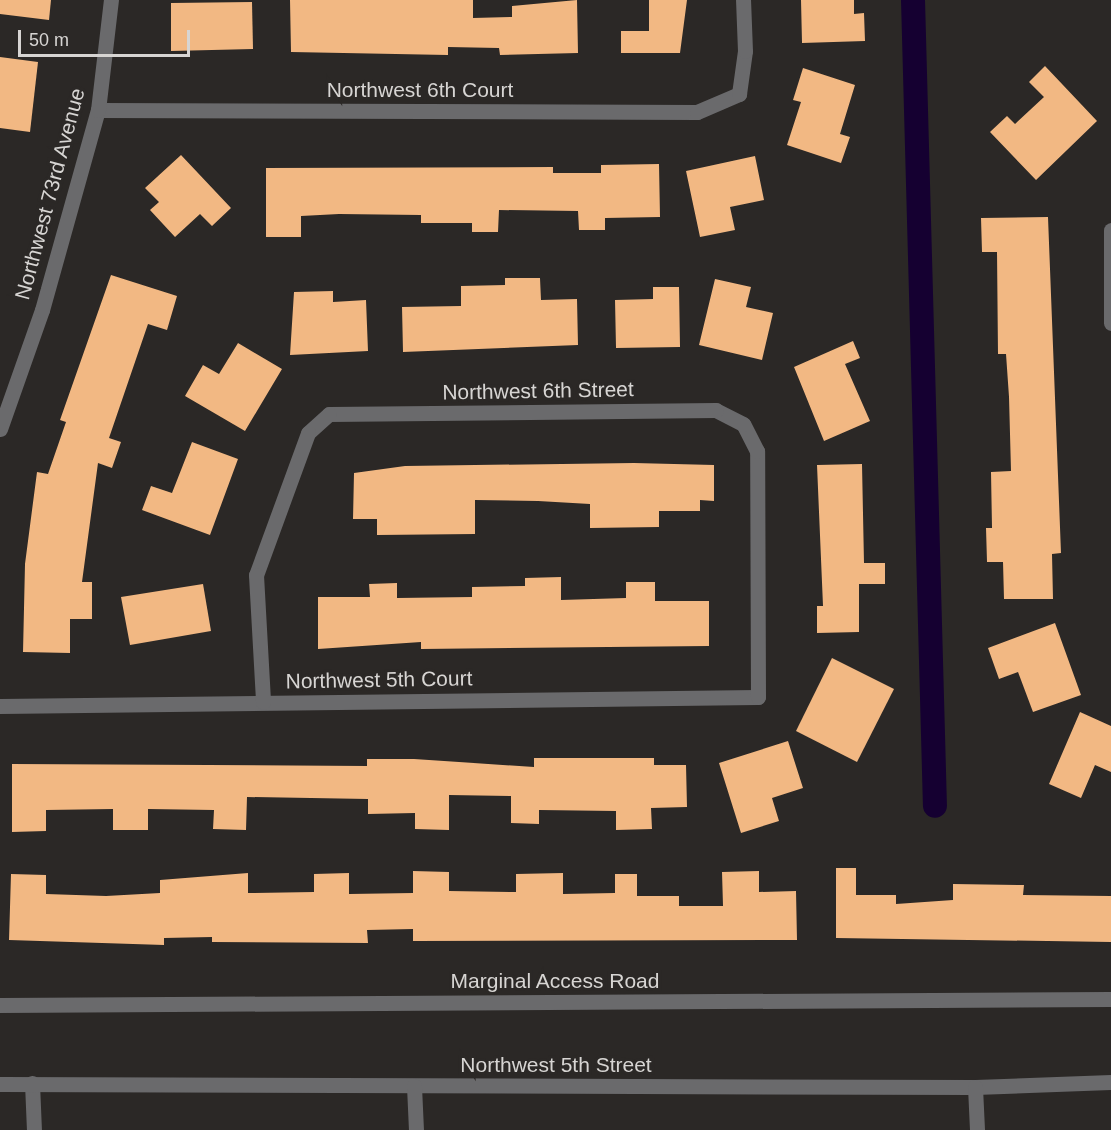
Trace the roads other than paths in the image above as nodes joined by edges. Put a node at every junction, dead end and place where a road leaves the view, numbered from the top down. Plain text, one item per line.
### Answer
1 (111, 0) edge
2 (743, 0) edge
3 (98, 110) junction
4 (1111, 230) edge
5 (1111, 323) edge
6 (0, 429) edge
7 (758, 697) joint
8 (263, 702) junction
9 (0, 706) edge
10 (1111, 999) edge
11 (0, 1005) edge
12 (1111, 1082) edge
13 (32, 1083) junction
14 (0, 1084) edge
15 (414, 1086) junction
16 (975, 1087) junction
17 (34, 1130) edge
18 (416, 1130) edge
19 (977, 1130) edge

1 - 3 street, Northwest 73rd Avenue
2 - 3 street, Northwest 6th Court
3 - 6 street, Northwest 73rd Avenue
4 - 5 street
7 - 8 street, Northwest 5th Court
7 - 8 street, Northwest 6th Street
8 - 9 street, Northwest 5th Court
10 - 11 street, Marginal Access Road
12 - 16 street, Northwest 5th Street
13 - 14 street, Northwest 5th Street
13 - 15 street, Northwest 5th Street
13 - 17 street
15 - 16 street, Northwest 5th Street
15 - 18 street
16 - 19 street

